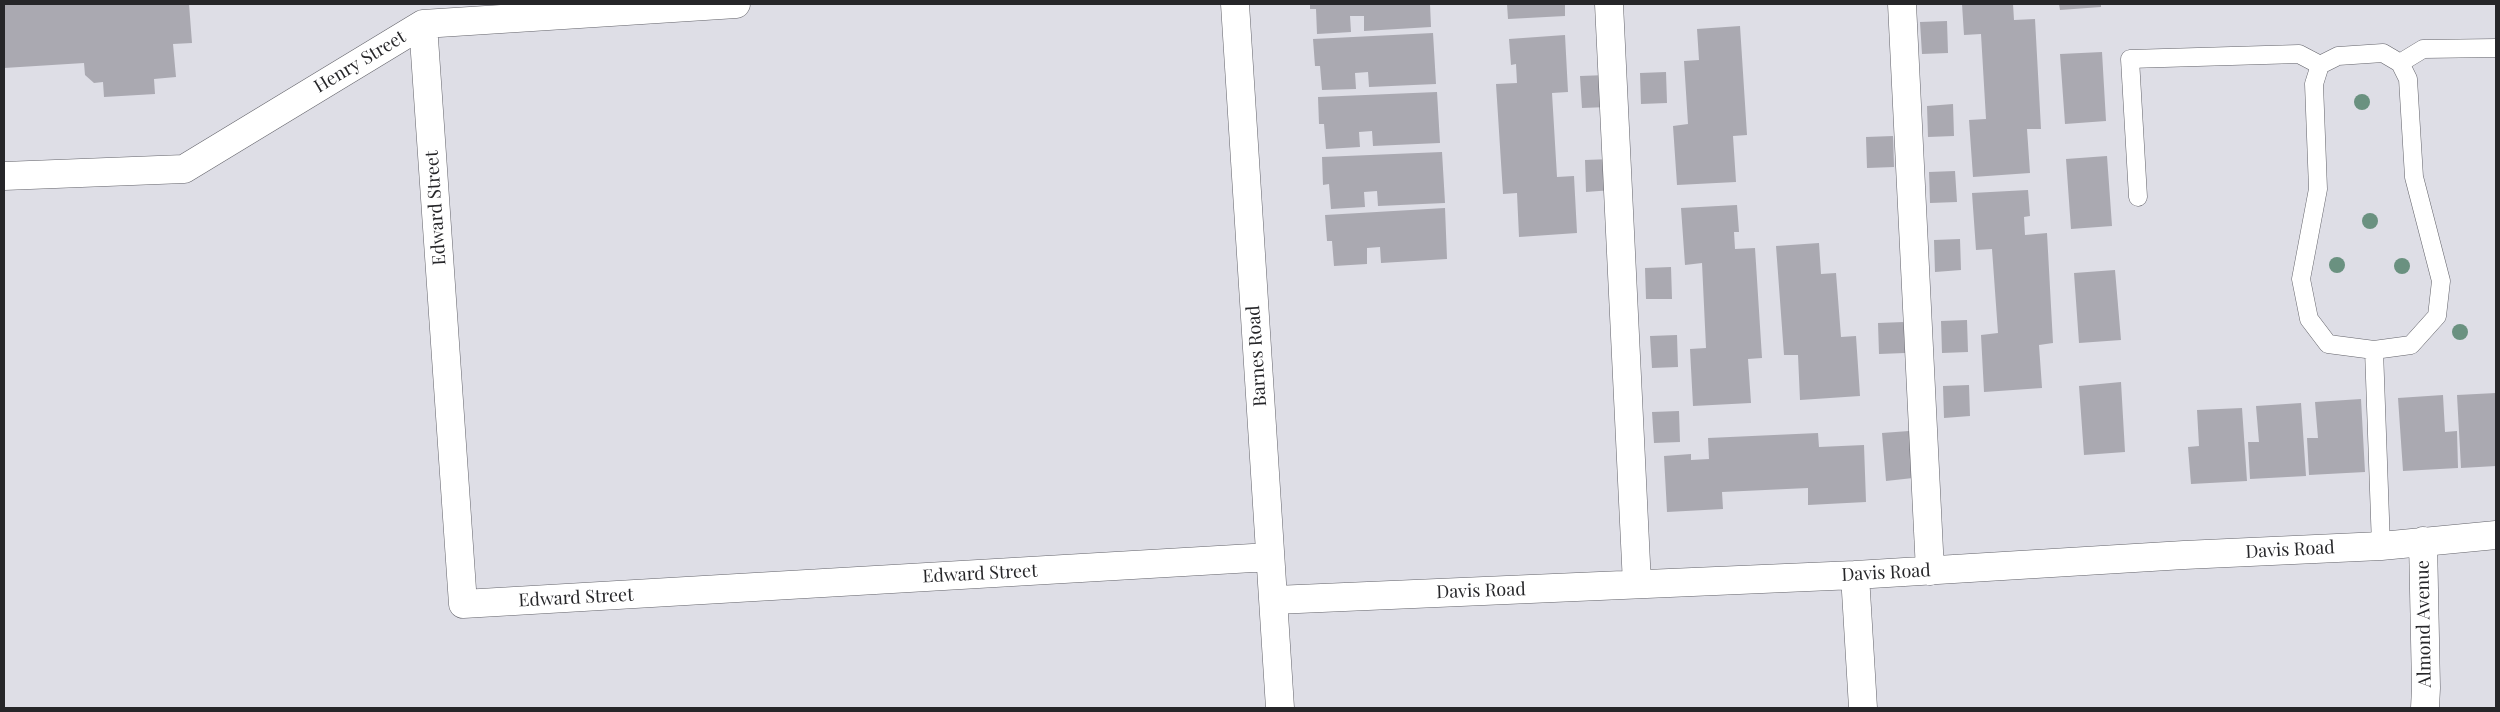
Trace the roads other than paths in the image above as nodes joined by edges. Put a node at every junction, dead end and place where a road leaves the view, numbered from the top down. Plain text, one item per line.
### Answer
1 (736, 4) edge
2 (1235, 4) edge
3 (1609, 4) edge
4 (1902, 4) edge
5 (473, 12) edge
6 (423, 24) junction
7 (2496, 48) edge
8 (2400, 63) junction
9 (2320, 65) junction
10 (4, 176) edge
11 (2138, 197) dead end
12 (2374, 350) junction
13 (2496, 535) edge
14 (2423, 541) junction
15 (2381, 546) junction
16 (1270, 557) junction
17 (1930, 571) junction
18 (1855, 575) junction
19 (1637, 584) junction
20 (1275, 600) junction
21 (1280, 708) edge
22 (1863, 708) edge
23 (2425, 708) edge

1 - 5 street, Henry Street
2 - 16 street, Barnes Road
3 - 19 street
4 - 17 street
5 - 6 street, Henry Street
6 - 10 street, Henry Street
6 - 16 street, Edward Street
7 - 8 lane
8 - 9 lane
8 - 12 lane
9 - 11 lane
9 - 12 lane
12 - 15 lane
13 - 14 street, Davis Road
14 - 15 street, Davis Road
14 - 23 street, Almond Avenue
15 - 17 street, Davis Road
16 - 20 street, Barnes Road
17 - 18 street, Davis Road
18 - 19 street, Davis Road
18 - 22 street
19 - 20 street, Davis Road
20 - 21 street, Barnes Road

